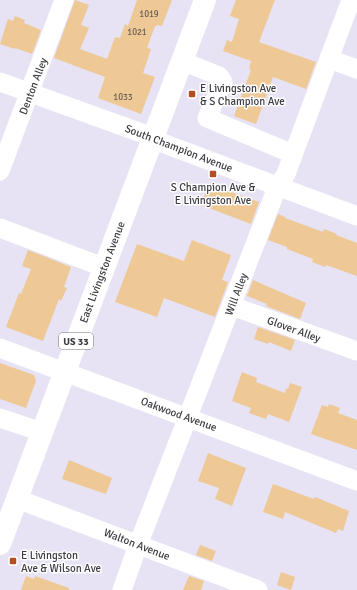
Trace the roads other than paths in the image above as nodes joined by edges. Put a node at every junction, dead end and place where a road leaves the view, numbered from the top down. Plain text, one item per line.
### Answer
1 (64, 0) edge
2 (205, 0) edge
3 (351, 0) edge
4 (330, 59) junction
5 (182, 61) junction
6 (357, 69) edge
7 (0, 82) edge
8 (30, 93) junction
9 (153, 138) junction
10 (293, 154) junction
11 (0, 171) edge
12 (278, 186) junction
13 (357, 216) edge
14 (0, 228) edge
15 (104, 267) junction
16 (232, 306) junction
17 (0, 348) edge
18 (357, 351) edge
19 (64, 372) junction
20 (0, 418) edge
21 (188, 418) junction
22 (42, 432) junction
23 (357, 481) edge
24 (17, 499) junction
25 (0, 544) edge
26 (138, 545) junction
27 (122, 590) edge
28 (258, 590) edge

1 - 8 street, Denton Alley
2 - 5 main road, East Livingston Avenue / US 33
3 - 4 street, Will Alley
4 - 6 street
4 - 10 street, Will Alley
5 - 9 main road, East Livingston Avenue / US 33
5 - 10 street
7 - 8 street, South Champion Avenue
8 - 9 street, South Champion Avenue
8 - 11 street, Denton Alley
9 - 12 street, South Champion Avenue
9 - 15 main road, East Livingston Avenue / US 33
10 - 12 street, Will Alley
12 - 13 street, South Champion Avenue
12 - 16 street, Will Alley
14 - 15 street
15 - 19 main road, East Livingston Avenue / US 33
16 - 18 street, Glover Alley
16 - 21 street, Will Alley
17 - 19 street, Oakwood Avenue
19 - 21 street, Oakwood Avenue
19 - 22 main road, East Livingston Avenue / US 33
20 - 22 street
21 - 23 street, Oakwood Avenue
21 - 26 street, Will Alley
22 - 24 main road, East Livingston Avenue / US 33
24 - 25 main road, East Livingston Avenue / US 33
24 - 26 street, Walton Avenue
26 - 27 street, Will Alley
26 - 28 street, Walton Avenue

